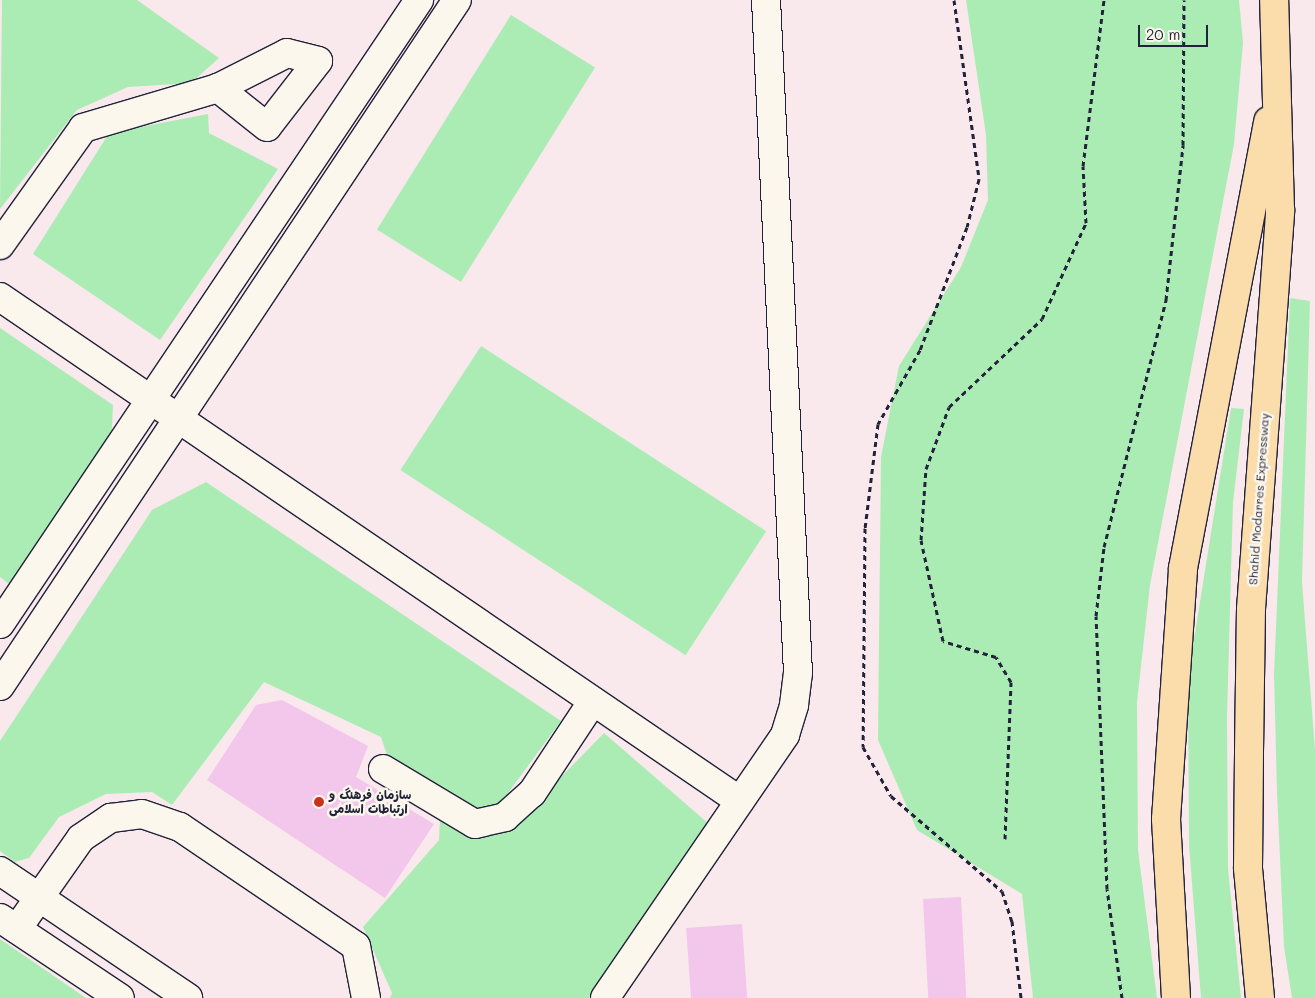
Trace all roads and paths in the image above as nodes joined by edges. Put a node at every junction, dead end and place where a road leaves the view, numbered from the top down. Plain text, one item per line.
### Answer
1 (419, 0) edge
2 (457, 0) edge
3 (766, 0) edge
4 (954, 0) edge
5 (1104, 0) edge
6 (1184, 0) edge
7 (1274, 0) edge
8 (1278, 68) junction
9 (218, 88) dead end
10 (0, 245) edge
11 (0, 297) edge
12 (151, 400) junction
13 (179, 419) junction
14 (2, 622) edge
15 (31, 640) junction
16 (0, 686) edge
17 (594, 701) junction
18 (383, 769) dead end
19 (740, 801) junction
20 (1005, 839) dead end
21 (0, 871) edge
22 (38, 897) junction
23 (9, 923) edge
24 (120, 998) edge
25 (188, 998) edge
26 (366, 998) edge
27 (605, 998) edge
28 (1021, 998) edge
29 (1122, 998) edge
30 (1176, 998) edge
31 (1260, 998) edge

1 - 12 lane
2 - 13 lane
3 - 19 lane
4 - 28 path
5 - 20 path
6 - 29 path
7 - 8 highway, Shahid Modarres Expressway
8 - 30 highway
8 - 31 highway, Shahid Modarres Expressway
9 - 10 lane
11 - 12 lane
12 - 13 lane
12 - 14 lane
13 - 15 lane
13 - 17 lane
14 - 15 lane
15 - 16 lane
17 - 18 lane
17 - 19 lane
19 - 27 lane
21 - 22 lane
22 - 23 lane
22 - 25 lane
22 - 26 lane
23 - 24 lane

